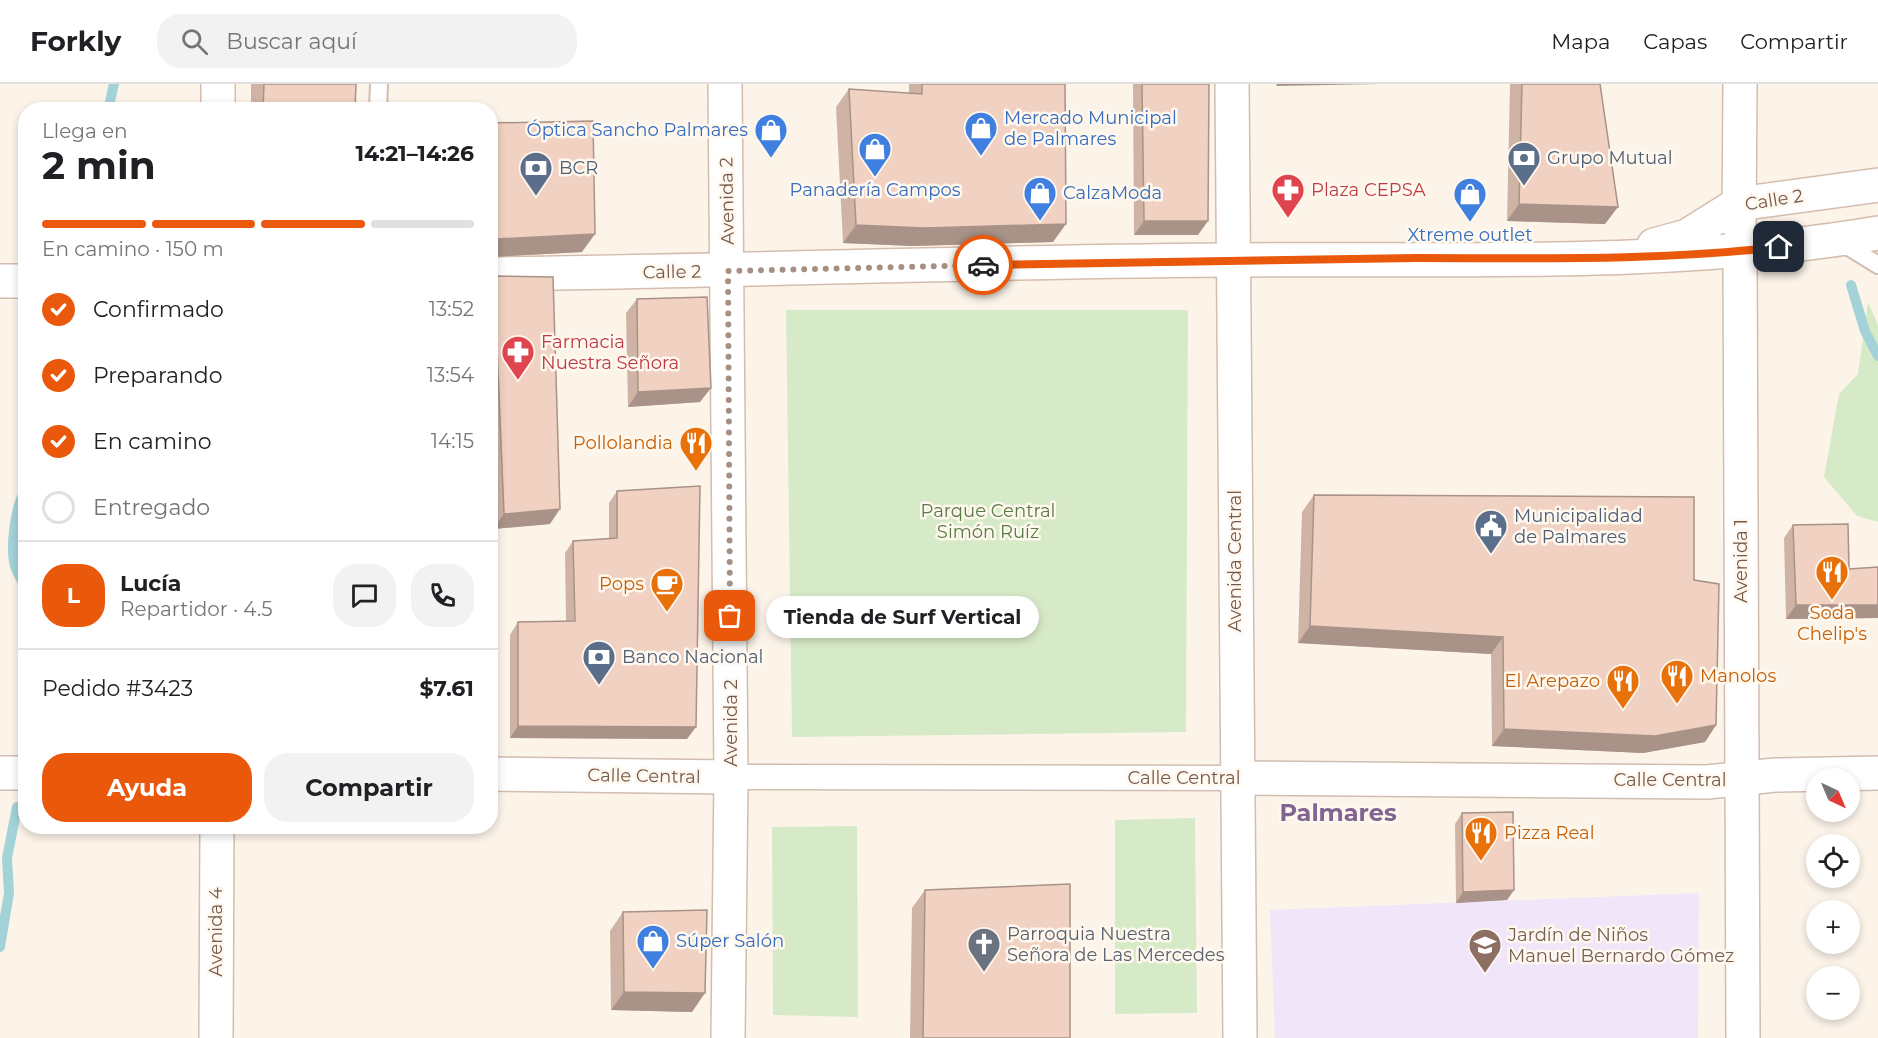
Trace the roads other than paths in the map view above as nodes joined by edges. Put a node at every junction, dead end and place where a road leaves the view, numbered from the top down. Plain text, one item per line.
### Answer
1 (218, 84) edge
2 (379, 84) edge
3 (725, 84) edge
4 (1232, 84) edge
5 (1740, 84) edge
6 (218, 102) edge
7 (378, 102) edge
8 (1878, 185) edge
9 (1738, 204) junction
10 (1878, 233) edge
11 (1838, 240) junction
12 (1740, 251) junction
13 (1608, 257) junction
14 (1234, 260) junction
15 (1878, 265) edge
16 (728, 271) junction
17 (498, 274) edge
18 (0, 281) edge
19 (18, 281) edge
20 (0, 772) edge
21 (18, 773) edge
22 (1878, 773) edge
23 (498, 774) edge
24 (731, 777) junction
25 (1236, 778) junction
26 (1742, 780) junction
27 (217, 834) edge
28 (216, 1038) edge
29 (728, 1038) edge
30 (1240, 1038) edge
31 (1743, 1038) edge

1 - 6 main road
2 - 7 lane
3 - 16 main road, Avenida 2
4 - 14 main road, Avenida Central
5 - 9 main road, Avenida 1
8 - 9 main road, Calle 2
9 - 12 main road, Avenida 1
9 - 13 main road, Calle 2
10 - 11 main road, Calle 2
11 - 12 main road, Calle 2
11 - 15 lane
12 - 13 main road, Calle 2
12 - 26 main road, Avenida 1
13 - 14 main road, Calle 2
14 - 16 main road, Calle 2
14 - 25 main road, Avenida Central
16 - 17 main road, Calle 2
16 - 24 main road, Avenida 2
18 - 19 main road
20 - 21 main road
22 - 26 main road, Calle Central
23 - 24 main road, Calle Central
24 - 25 street, Calle Central
24 - 29 main road, Avenida 2
25 - 26 main road, Calle Central
25 - 30 main road, Avenida Central
26 - 31 main road, Avenida 1
27 - 28 main road, Avenida 4

